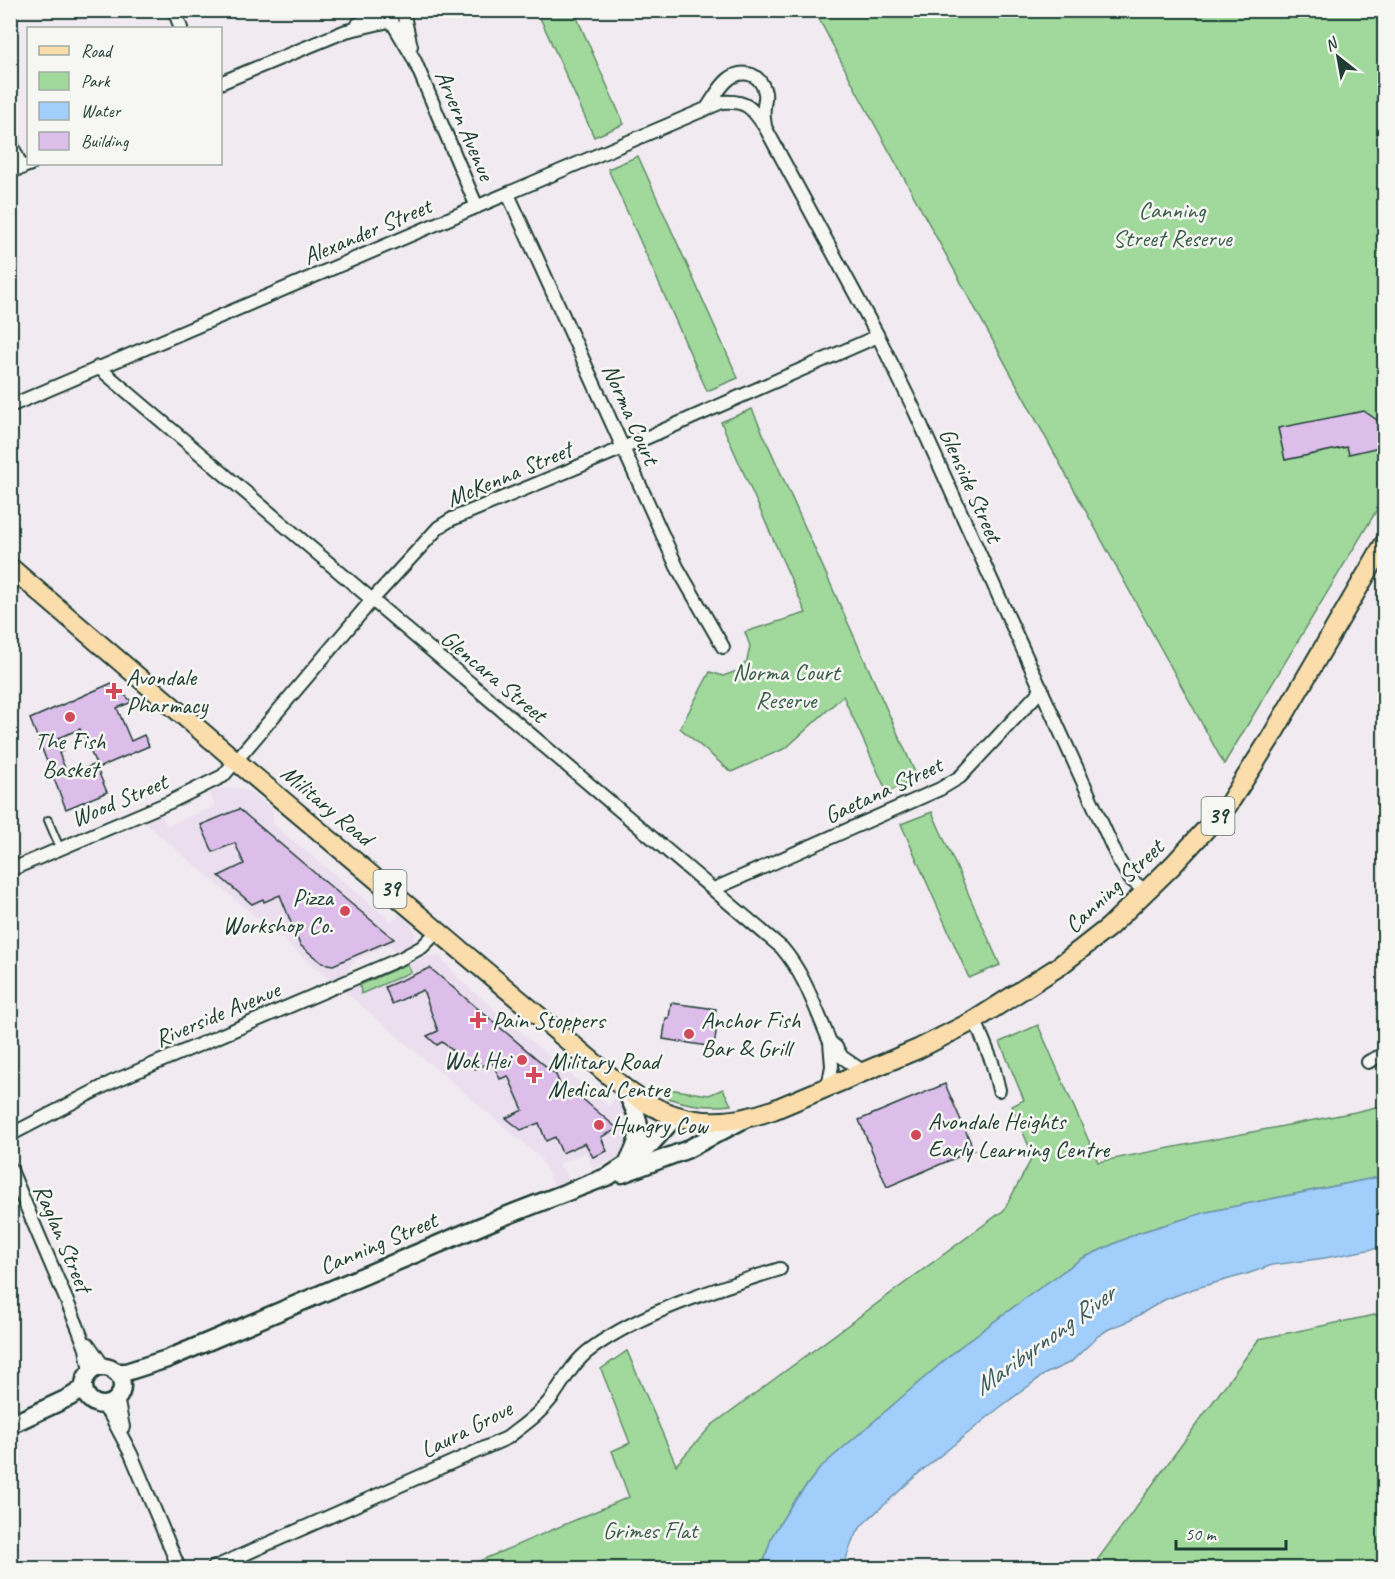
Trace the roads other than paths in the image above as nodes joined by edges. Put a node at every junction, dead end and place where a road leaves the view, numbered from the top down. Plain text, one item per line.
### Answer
1 (174, 10) edge
2 (396, 14) edge
3 (181, 27) edge
4 (222, 82) edge
5 (741, 102) joint
6 (706, 109) junction
7 (765, 127) junction
8 (10, 141) edge
9 (21, 168) edge
10 (508, 194) junction
11 (477, 207) junction
12 (878, 336) junction
13 (98, 367) junction
14 (10, 406) edge
15 (623, 448) junction
16 (1384, 544) edge
17 (10, 567) edge
18 (372, 600) junction
19 (723, 647) dead end
20 (1042, 689) junction
21 (237, 761) junction
22 (48, 820) dead end
23 (60, 848) junction
24 (10, 870) edge
25 (714, 889) junction
26 (1147, 892) junction
27 (439, 930) junction
28 (975, 1020) junction
29 (830, 1042) junction
30 (1384, 1054) edge
31 (1368, 1062) dead end
32 (864, 1072) junction
33 (624, 1088) junction
34 (828, 1088) junction
35 (999, 1090) dead end
36 (676, 1116) junction
37 (747, 1119) junction
38 (10, 1135) edge
39 (626, 1166) junction
40 (10, 1168) edge
41 (609, 1176) junction
42 (780, 1269) dead end
43 (103, 1386) junction
44 (10, 1425) edge
45 (179, 1569) edge
46 (213, 1569) edge

1 - 3 street
2 - 4 street
2 - 11 street, Arvern Avenue
5 - 6 street, Alexander Street
5 - 7 street, Glenside Street
6 - 7 street
6 - 10 street, Alexander Street
7 - 12 street, Glenside Street
8 - 9 street
10 - 11 street, Alexander Street
10 - 15 street, Norma Court
11 - 13 street, Alexander Street
12 - 15 street, McKenna Street
12 - 20 street, Glenside Street
13 - 14 street, Alexander Street
13 - 18 street, Glencara Street
15 - 18 street, McKenna Street
15 - 19 street, Norma Court
16 - 26 main road, Canning Street / 39
17 - 21 main road, Military Road / 39
18 - 21 street, McKenna Street
18 - 25 street, Glencara Street
20 - 25 street, Gaetana Street
20 - 26 street, Glenside Street
21 - 23 street, Wood Street
21 - 27 main road, Military Road / 39
22 - 23 lane
23 - 24 street, Wood Street
25 - 29 street, Glencara Street
26 - 28 main road, Canning Street / 39
27 - 33 main road, Military Road / 39
27 - 38 street, Riverside Avenue
28 - 32 main road, Canning Street / 39
28 - 35 street
29 - 32 street, Glencara Street
29 - 34 street, Glencara Street
30 - 31 street
32 - 34 main road, Canning Street / 39
33 - 36 main road, Military Road / 39
33 - 39 street
34 - 37 main road, Canning Street / 39
36 - 37 main road, Canning Street / 39
36 - 39 street, Canning Street
37 - 41 street, Canning Street
39 - 41 street, Canning Street
40 - 43 street, Raglan Street
41 - 43 street, Canning Street
42 - 46 street, Laura Grove
43 - 44 street, Canning Street
43 - 45 street, Raglan Street

